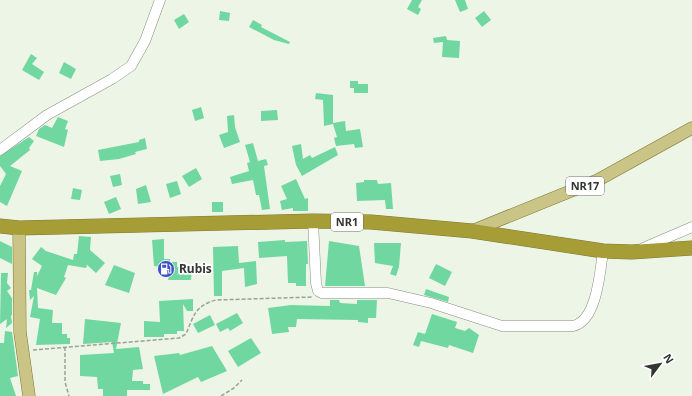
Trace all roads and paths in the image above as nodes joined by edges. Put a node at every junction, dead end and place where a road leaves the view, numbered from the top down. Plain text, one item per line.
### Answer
1 (160, 0) edge
2 (692, 128) edge
3 (0, 150) edge
4 (313, 221) junction
5 (0, 226) edge
6 (692, 227) edge
7 (19, 228) junction
8 (472, 232) junction
9 (692, 248) edge
10 (604, 251) junction
11 (632, 252) junction
12 (318, 290) junction
13 (65, 347) junction
14 (23, 351) junction
15 (242, 380) dead end
16 (29, 396) edge
17 (69, 396) edge
18 (221, 396) edge

1 - 3 street
2 - 8 main road, NR17
4 - 7 highway, NR1
4 - 8 highway, NR1
4 - 12 street
5 - 7 highway, NR1
6 - 11 street
7 - 14 main road
8 - 10 highway, NR1
9 - 11 highway, NR1
10 - 11 highway, NR1
10 - 12 street
12 - 13 path
13 - 14 path
13 - 17 path
14 - 16 main road
15 - 18 path

